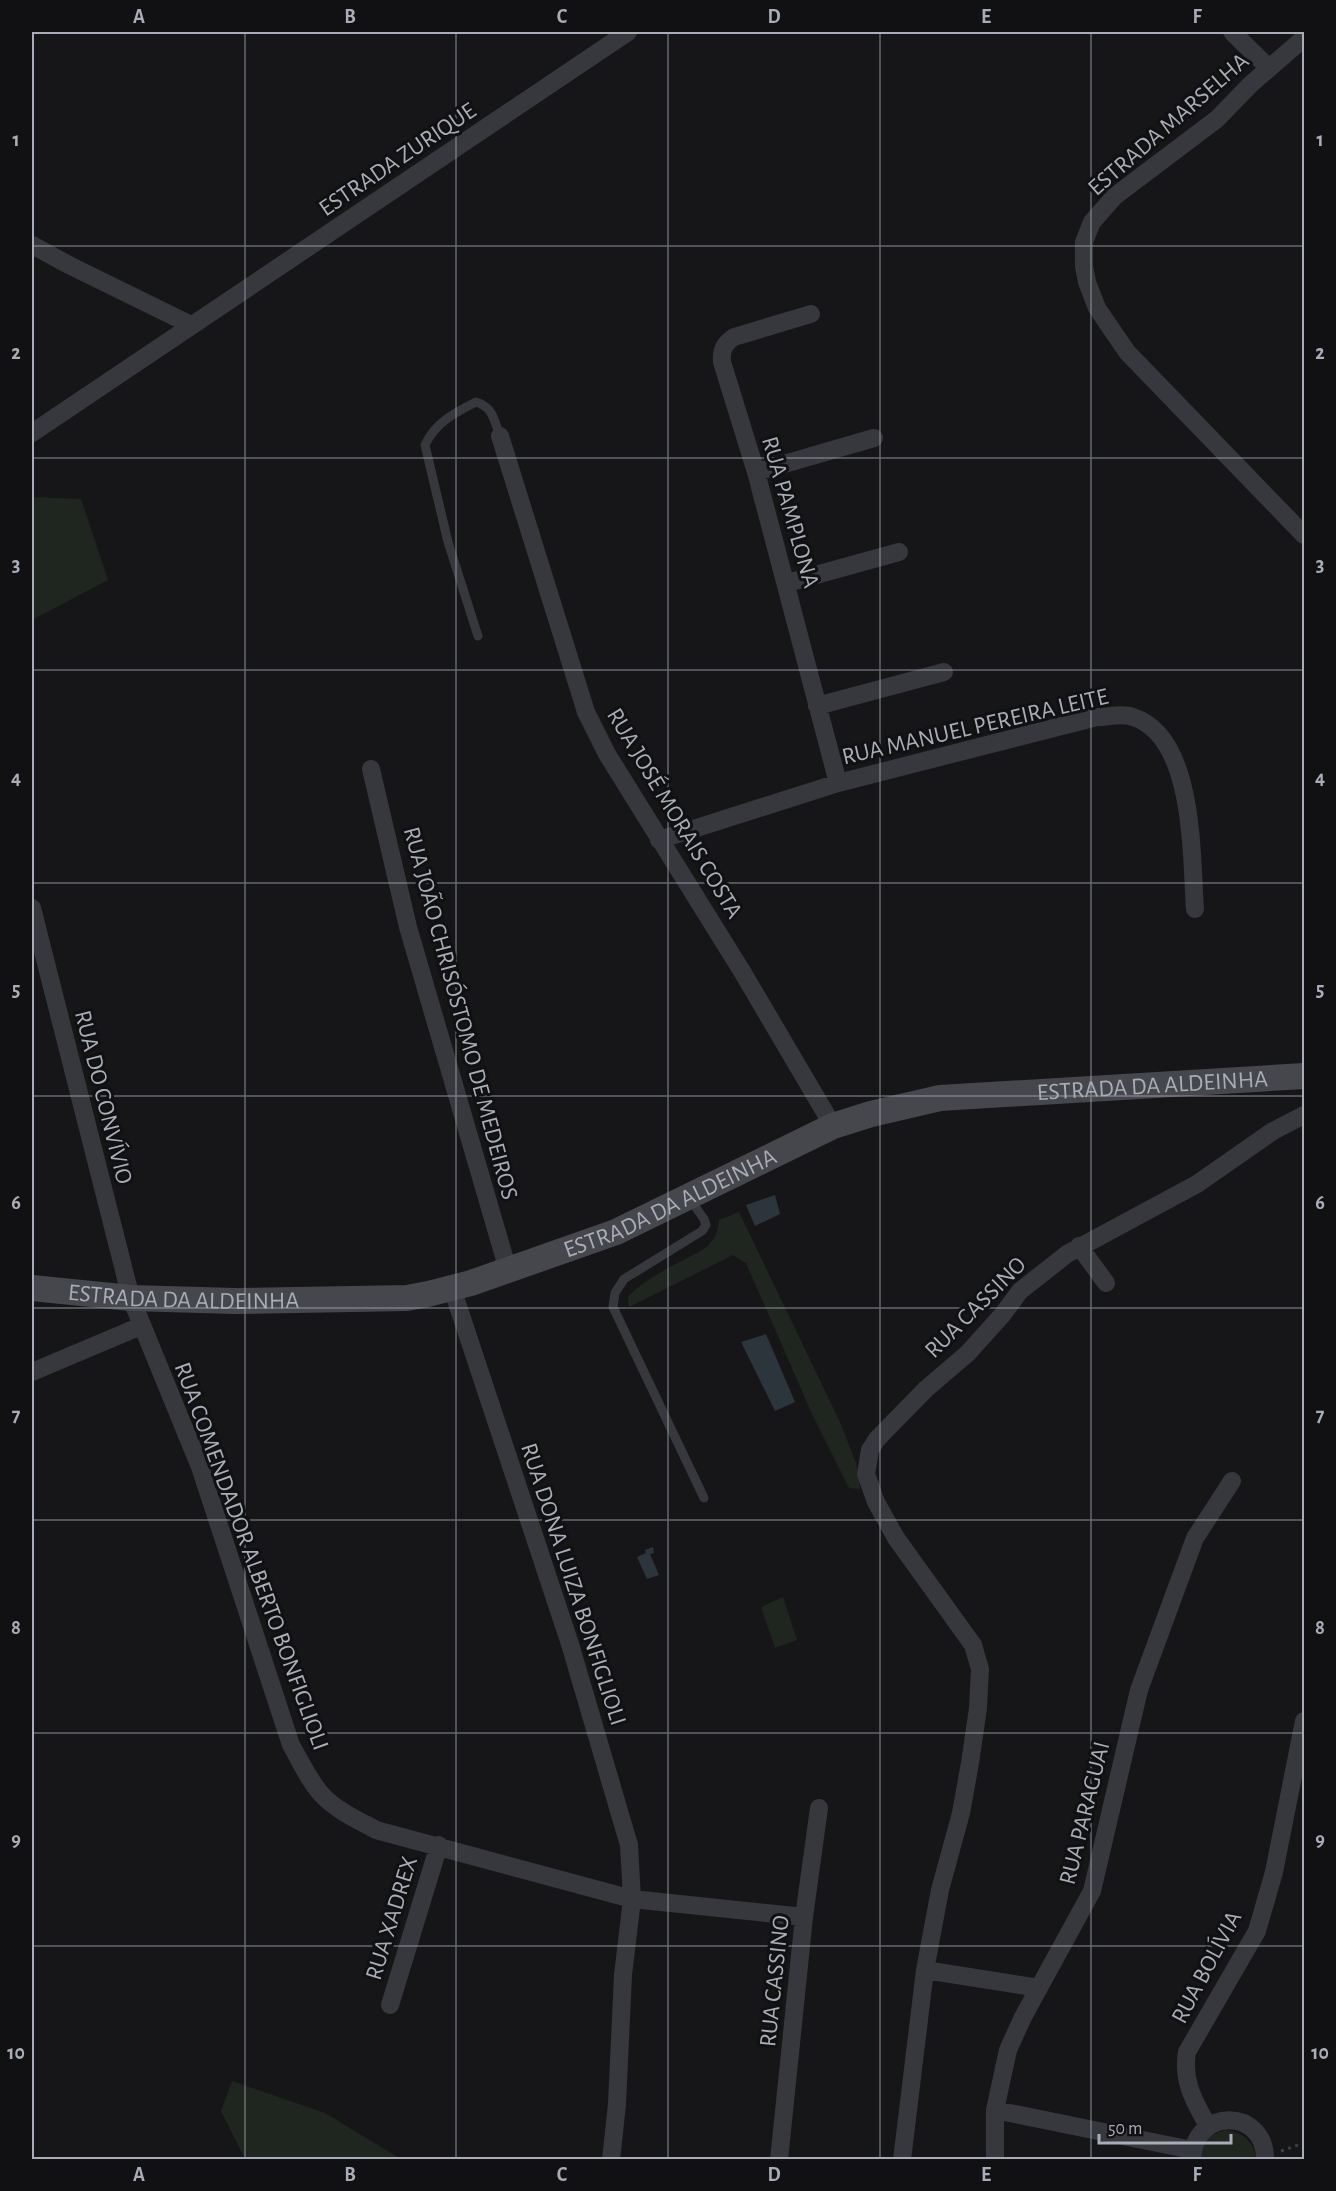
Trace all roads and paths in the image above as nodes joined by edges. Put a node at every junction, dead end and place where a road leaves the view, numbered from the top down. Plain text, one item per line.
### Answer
1 (628, 32) edge
2 (1232, 32) edge
3 (1305, 39) edge
4 (1269, 68) junction
5 (32, 245) edge
6 (811, 314) dead end
7 (191, 325) junction
8 (32, 433) edge
9 (500, 436) joint
10 (874, 438) dead end
11 (756, 471) junction
12 (1305, 535) edge
13 (898, 552) dead end
14 (786, 583) junction
15 (478, 636) dead end
16 (944, 672) dead end
17 (817, 706) junction
18 (370, 769) dead end
19 (838, 783) junction
20 (659, 840) junction
21 (32, 908) edge
22 (1195, 909) dead end
23 (1305, 1076) edge
24 (1305, 1115) edge
25 (833, 1126) junction
26 (687, 1196) junction
27 (1079, 1246) junction
28 (508, 1270) junction
29 (1106, 1283) dead end
30 (32, 1288) edge
31 (452, 1288) junction
32 (131, 1298) junction
33 (141, 1326) junction
34 (32, 1372) edge
35 (1232, 1481) dead end
36 (705, 1498) dead end
37 (1305, 1721) edge
38 (819, 1808) dead end
39 (439, 1845) junction
40 (632, 1899) junction
41 (804, 1917) junction
42 (925, 1970) junction
43 (1039, 1989) junction
44 (390, 2005) dead end
45 (995, 2110) junction
46 (1208, 2126) junction
47 (1305, 2143) edge
48 (1192, 2155) edge
49 (1265, 2158) edge
50 (611, 2160) edge
51 (779, 2160) edge
52 (902, 2160) edge
53 (995, 2160) edge

1 - 7 street, ESTRADA ZURIQUE
2 - 4 street
3 - 4 street, ESTRADA MARSELHA
4 - 12 street, ESTRADA MARSELHA
5 - 7 street
6 - 11 street, RUA PAMPLONA
7 - 8 street, ESTRADA ZURIQUE
9 - 15 lane
9 - 20 street, RUA JOSÉ MORAIS COSTA
10 - 11 street
11 - 14 street, RUA PAMPLONA
13 - 14 street
14 - 17 street, RUA PAMPLONA
16 - 17 street
17 - 19 street, RUA PAMPLONA
18 - 28 street, RUA JOÃO CHRISÓSTOMO DE MEDEIROS
19 - 20 street, RUA MANUEL PEREIRA LEITE
19 - 22 street, RUA MANUEL PEREIRA LEITE
20 - 25 street, RUA JOSÉ MORAIS COSTA
21 - 32 street, RUA DO CONVÍVIO
23 - 25 street, ESTRADA DA ALDEINHA
24 - 27 street, RUA CASSINO
25 - 26 street, ESTRADA DA ALDEINHA
26 - 28 street, ESTRADA DA ALDEINHA
26 - 36 lane
27 - 29 street
27 - 42 street, RUA CASSINO
28 - 31 street, ESTRADA DA ALDEINHA
30 - 32 street, ESTRADA DA ALDEINHA
31 - 32 street, ESTRADA DA ALDEINHA
31 - 40 street, RUA DONA LUIZA BONFIGLIOLI
32 - 33 street, RUA COMENDADOR ALBERTO BONFIGLIOLI
33 - 34 street
33 - 39 street, RUA COMENDADOR ALBERTO BONFIGLIOLI
35 - 43 street, RUA PARAGUAI
37 - 46 street, RUA BOLÍVIA
38 - 41 street, RUA CASSINO
39 - 40 street, RUA COMENDADOR ALBERTO BONFIGLIOLI
39 - 44 street, RUA XADREX
40 - 41 street, RUA COMENDADOR ALBERTO BONFIGLIOLI
40 - 50 street, RUA DONA LUIZA BONFIGLIOLI
41 - 51 street, RUA CASSINO
42 - 43 street
42 - 52 street, RUA CASSINO
43 - 45 street, RUA PARAGUAI
45 - 48 street
45 - 53 street, RUA PARAGUAI
46 - 48 street
46 - 49 street
47 - 49 path

